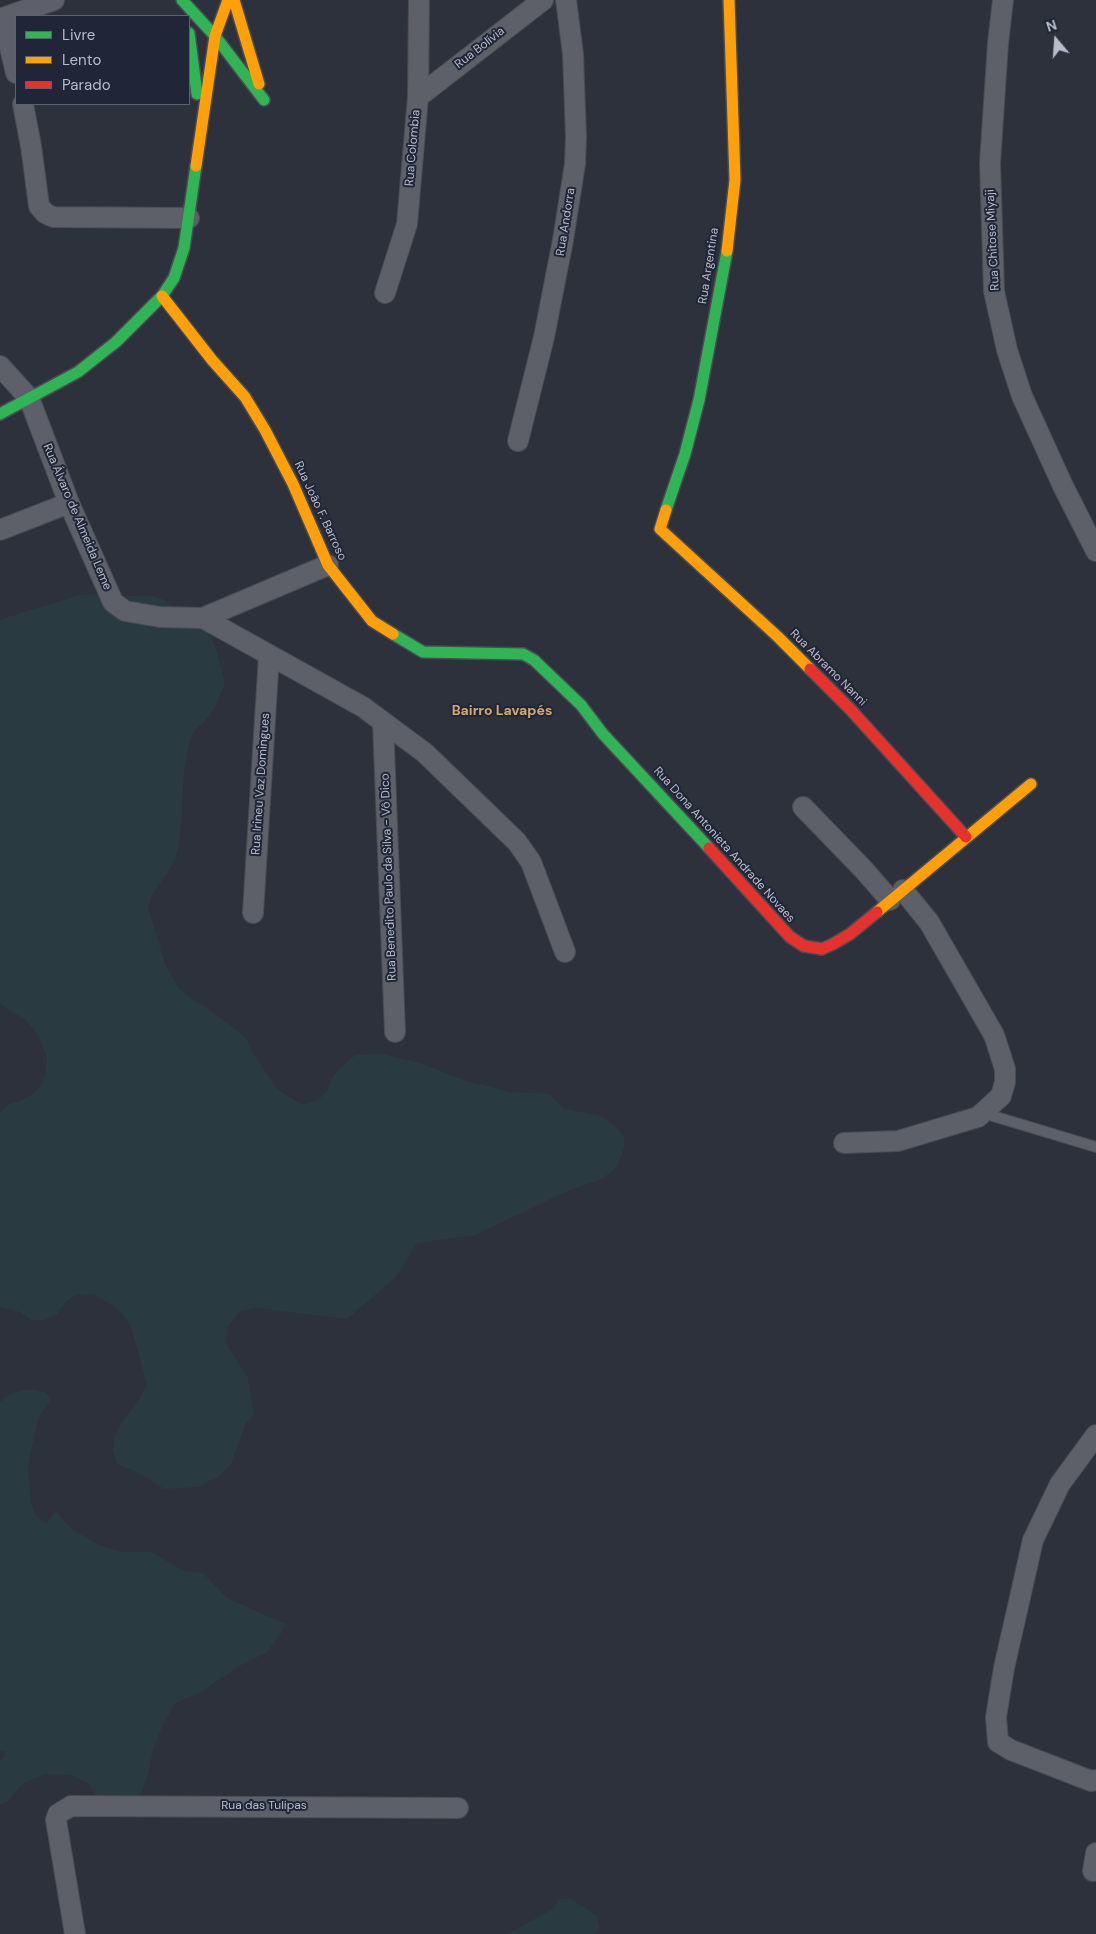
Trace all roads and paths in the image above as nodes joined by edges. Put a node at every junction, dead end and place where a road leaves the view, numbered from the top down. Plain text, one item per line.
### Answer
1 (54, 0) edge
2 (227, 0) edge
3 (234, 0) edge
4 (419, 0) edge
5 (543, 0) edge
6 (566, 0) edge
7 (729, 0) edge
8 (1003, 0) edge
9 (186, 7) edge
10 (2, 18) edge
11 (215, 36) junction
12 (190, 40) edge
13 (15, 69) edge
14 (418, 97) junction
15 (23, 105) edge
16 (200, 132) junction
17 (189, 218) junction
18 (385, 293) dead end
19 (162, 296) junction
20 (0, 366) edge
21 (29, 398) junction
22 (0, 414) edge
23 (518, 441) dead end
24 (69, 504) junction
25 (660, 528) joint
26 (0, 530) edge
27 (1096, 551) edge
28 (328, 565) junction
29 (203, 618) junction
30 (269, 655) junction
31 (534, 660) joint
32 (383, 722) junction
33 (1031, 784) dead end
34 (803, 807) dead end
35 (966, 837) junction
36 (897, 895) junction
37 (253, 913) dead end
38 (565, 952) dead end
39 (395, 1032) dead end
40 (982, 1113) junction
41 (844, 1143) dead end
42 (1096, 1147) edge
43 (1096, 1435) edge
44 (1096, 1780) edge
45 (458, 1808) dead end
46 (75, 1934) edge

1 - 10 street
2 - 9 street
2 - 11 street
3 - 11 street
4 - 14 street, Rua Colombia
5 - 14 street, Rua Bolívia
6 - 23 street, Rua Andorra
7 - 25 street, Rua Argentina
8 - 27 street, Rua Chitose Miyaji
9 - 11 street
10 - 13 street
11 - 16 street
12 - 16 street
14 - 18 street, Rua Colombia
15 - 17 street
16 - 17 street
17 - 19 street
19 - 21 street
19 - 28 street, Rua João F. Barroso
20 - 21 street, Rua Álvaro de Almeida Leme
21 - 22 street
21 - 24 street, Rua Álvaro de Almeida Leme
24 - 26 street
24 - 29 street, Rua Álvaro de Almeida Leme
25 - 35 street, Rua Abramo Nanni
28 - 29 street, Rua Álvaro de Almeida Leme
28 - 31 street, Rua João F. Barroso
29 - 30 street
30 - 32 street
30 - 37 street, Rua Irineu Vaz Domingues
31 - 36 street, Rua Dona Antonieta Andrade Novaes
32 - 38 street
32 - 39 street, Rua Benedito Paulo da Silva - Vô Dico
33 - 35 street, Rua Dona Antonieta Andrade Novaes
34 - 36 street
35 - 36 street, Rua Dona Antonieta Andrade Novaes
36 - 40 street
40 - 41 street
40 - 42 lane
43 - 44 street
45 - 46 street, Rua das Tulipas

